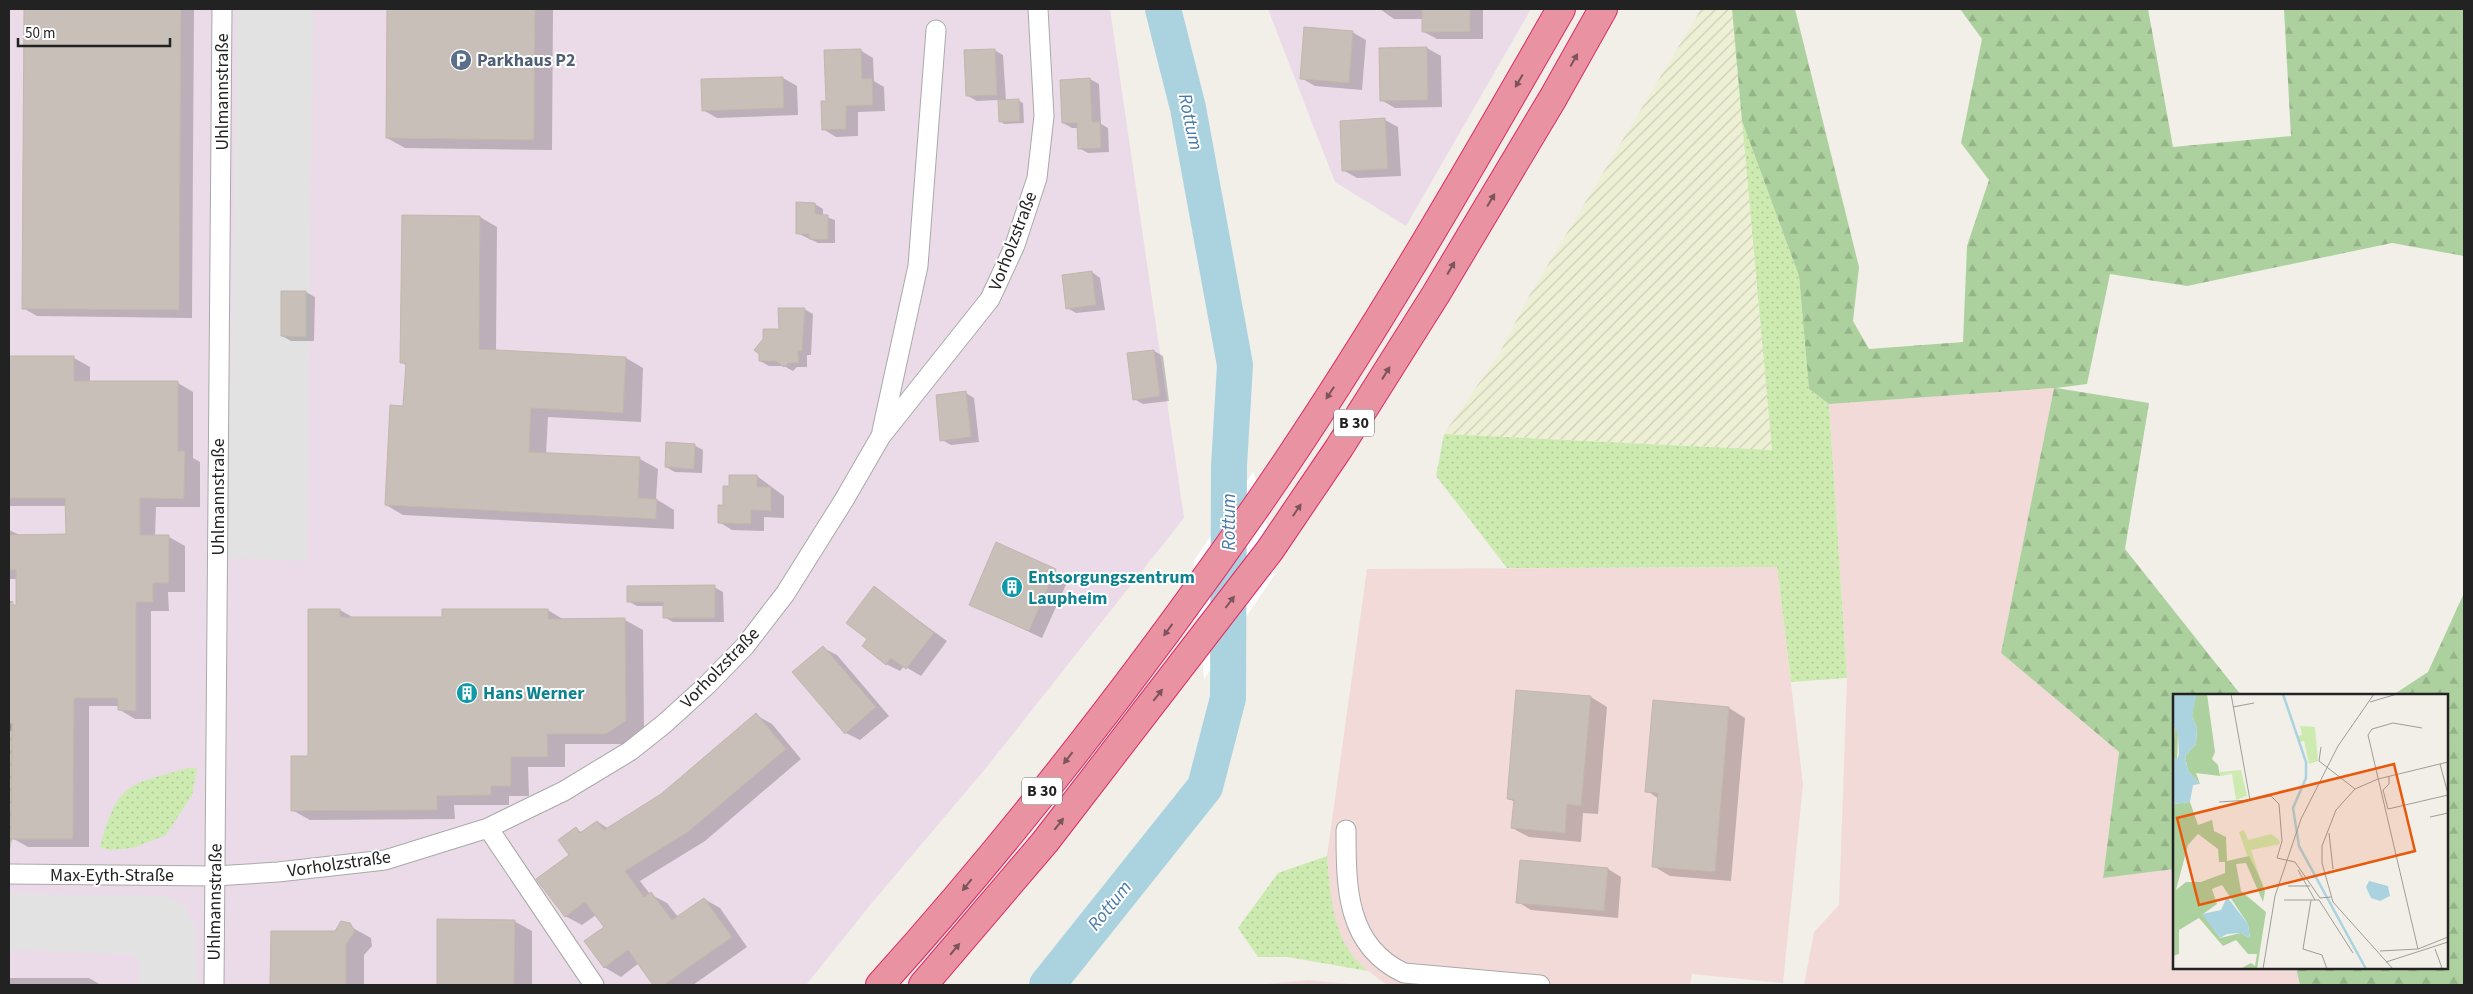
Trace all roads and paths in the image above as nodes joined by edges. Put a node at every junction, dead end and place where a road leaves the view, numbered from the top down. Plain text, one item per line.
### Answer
1 (222, 9) edge
2 (1038, 9) edge
3 (1561, 9) edge
4 (1603, 9) edge
5 (936, 30) dead end
6 (881, 436) junction
7 (488, 828) junction
8 (1346, 830) dead end
9 (9, 874) edge
10 (215, 876) junction
11 (214, 985) edge
12 (594, 985) edge
13 (880, 985) edge
14 (922, 985) edge
15 (1540, 985) edge

1 - 10 street, Uhlmannstraße
2 - 6 street, Vorholzstraße
3 -> 13 highway, B 30
14 -> 4 highway, B 30
5 - 6 street, Vorholzstraße
6 - 7 street, Vorholzstraße
7 - 10 street, Vorholzstraße
7 - 12 street
8 - 15 street
9 - 10 street, Max-Eyth-Straße
10 - 11 street, Uhlmannstraße

